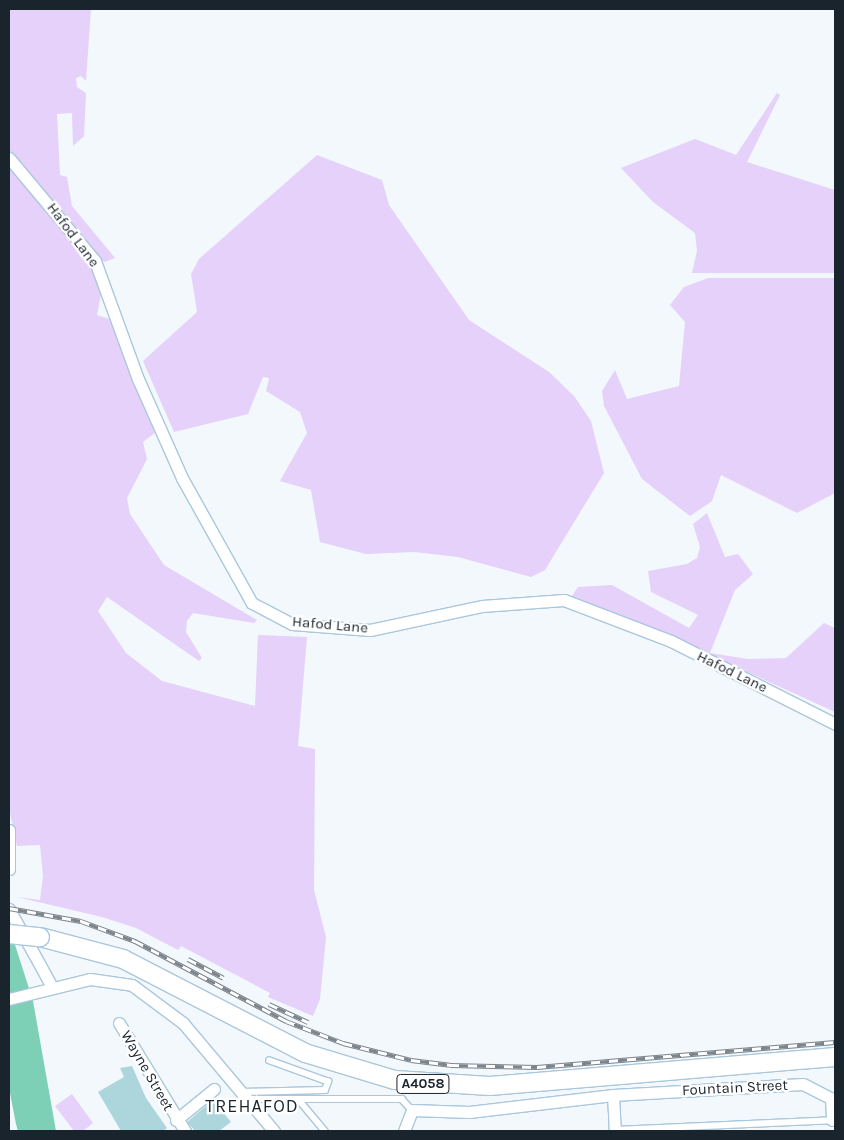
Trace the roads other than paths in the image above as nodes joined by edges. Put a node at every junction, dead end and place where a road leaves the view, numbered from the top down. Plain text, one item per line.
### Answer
1 (9, 158) edge
2 (835, 724) edge
3 (9, 830) edge
4 (9, 869) edge
5 (9, 909) edge
6 (9, 934) edge
7 (52, 988) junction
8 (9, 999) edge
9 (119, 1023) dead end
10 (835, 1057) edge
11 (270, 1061) dead end
12 (214, 1090) dead end
13 (245, 1095) junction
14 (614, 1095) junction
15 (299, 1100) junction
16 (412, 1110) junction
17 (832, 1120) joint
18 (179, 1127) edge
19 (615, 1130) edge
20 (274, 1131) edge
21 (325, 1131) edge
22 (404, 1131) edge

1 - 2 street, Hafod Lane
3 - 4 street
5 - 7 street
6 - 10 main road, A4058, bridge
7 - 8 street
7 - 13 street
9 - 18 street, Wayne Street
11 - 13 lane
12 - 18 street, Wayne Street
13 - 15 lane
13 - 20 street
14 - 16 street
14 - 17 street, Fountain Street
14 - 19 street
15 - 16 lane
15 - 21 lane
16 - 22 street
17 - 19 lane

